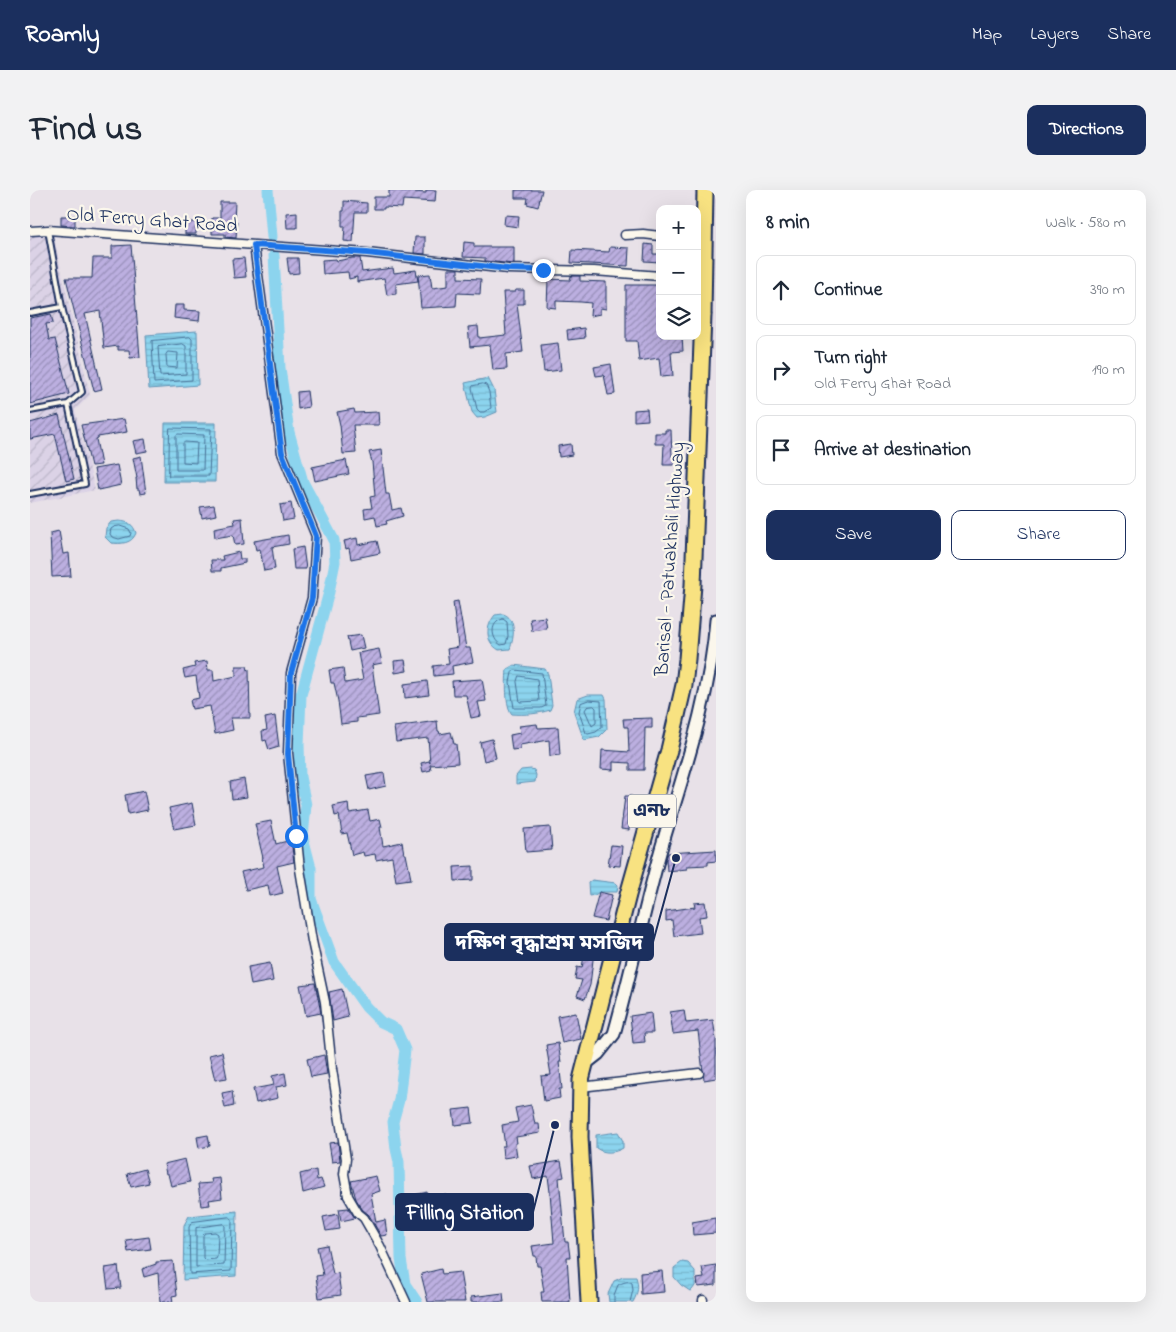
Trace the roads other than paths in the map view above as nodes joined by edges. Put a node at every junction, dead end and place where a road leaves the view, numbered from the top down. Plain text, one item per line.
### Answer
1 (705, 190) edge
2 (48, 230) junction
3 (30, 231) edge
4 (625, 235) dead end
5 (656, 236) edge
6 (254, 245) junction
7 (656, 276) edge
8 (701, 278) edge
9 (716, 280) edge
10 (62, 307) junction
11 (30, 313) edge
12 (68, 404) junction
13 (30, 411) edge
14 (30, 494) edge
15 (716, 620) edge
16 (584, 1065) junction
17 (699, 1073) dead end
18 (581, 1087) junction
19 (406, 1302) edge
20 (589, 1302) edge

1 - 16 highway, Barisal - Patuakhali Highway / এন৮, bridge
2 - 3 street, Old Ferry Ghat Road
2 - 6 street, Old Ferry Ghat Road
2 - 10 lane
4 - 5 street
6 - 7 street, Old Ferry Ghat Road
6 - 19 street
8 - 9 street
10 - 11 lane
10 - 12 lane
12 - 13 lane
12 - 14 lane
15 - 16 street
16 - 18 highway, Barisal - Patuakhali Highway / এন৮
17 - 18 street
18 - 20 highway, Barisal - Patuakhali Highway / এন৮

